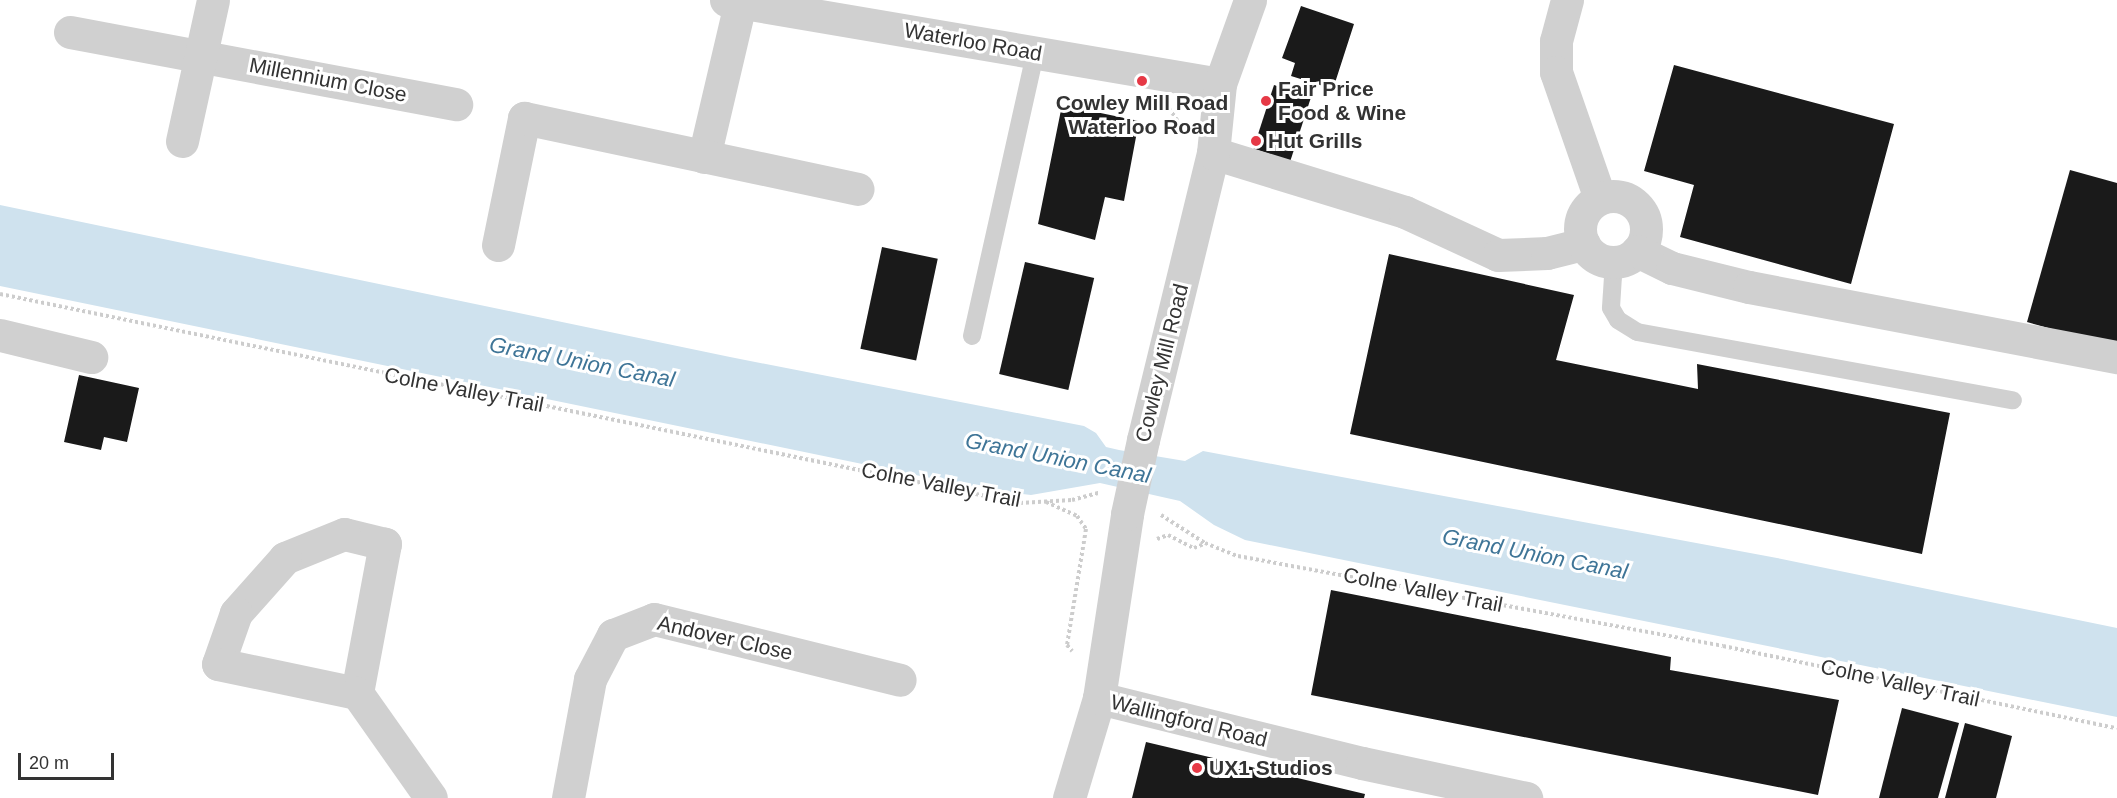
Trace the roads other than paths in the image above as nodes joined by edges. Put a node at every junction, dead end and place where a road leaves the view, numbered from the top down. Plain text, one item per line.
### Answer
1 (213, 0) edge
2 (1250, 0) edge
3 (1567, 0) edge
4 (733, 2) edge
5 (70, 32) dead end
6 (1035, 53) junction
7 (201, 57) junction
8 (1220, 84) junction
9 (456, 104) dead end
10 (182, 141) dead end
11 (1214, 153) junction
12 (704, 156) junction
13 (858, 189) dead end
14 (1600, 198) junction
15 (1584, 244) junction
16 (498, 245) dead end
17 (1625, 256) junction
18 (0, 335) edge
19 (972, 336) dead end
20 (91, 357) dead end
21 (2117, 357) edge
22 (2013, 400) dead end
23 (900, 680) dead end
24 (357, 693) junction
25 (1099, 698) junction
26 (431, 798) edge
27 (568, 798) edge
28 (1069, 798) edge
29 (1526, 798) edge

1 - 7 street
2 - 8 street, Cowley Mill Road
3 - 14 street
4 - 6 street, Waterloo Road
4 - 12 street
5 - 7 street, Millennium Close
6 - 8 street, Waterloo Road
6 - 19 lane
7 - 9 street, Millennium Close
7 - 10 street
8 - 11 street, Cowley Mill Road
11 - 15 street
11 - 25 street, Cowley Mill Road, bridge
12 - 13 street
12 - 16 street
14 - 15 street
14 - 17 street
15 - 17 street
17 - 21 street
17 - 22 lane
18 - 20 street
23 - 27 street, Andover Close
24 - 24 street
24 - 26 street
25 - 28 street, Cowley Mill Road
25 - 29 street, Wallingford Road

